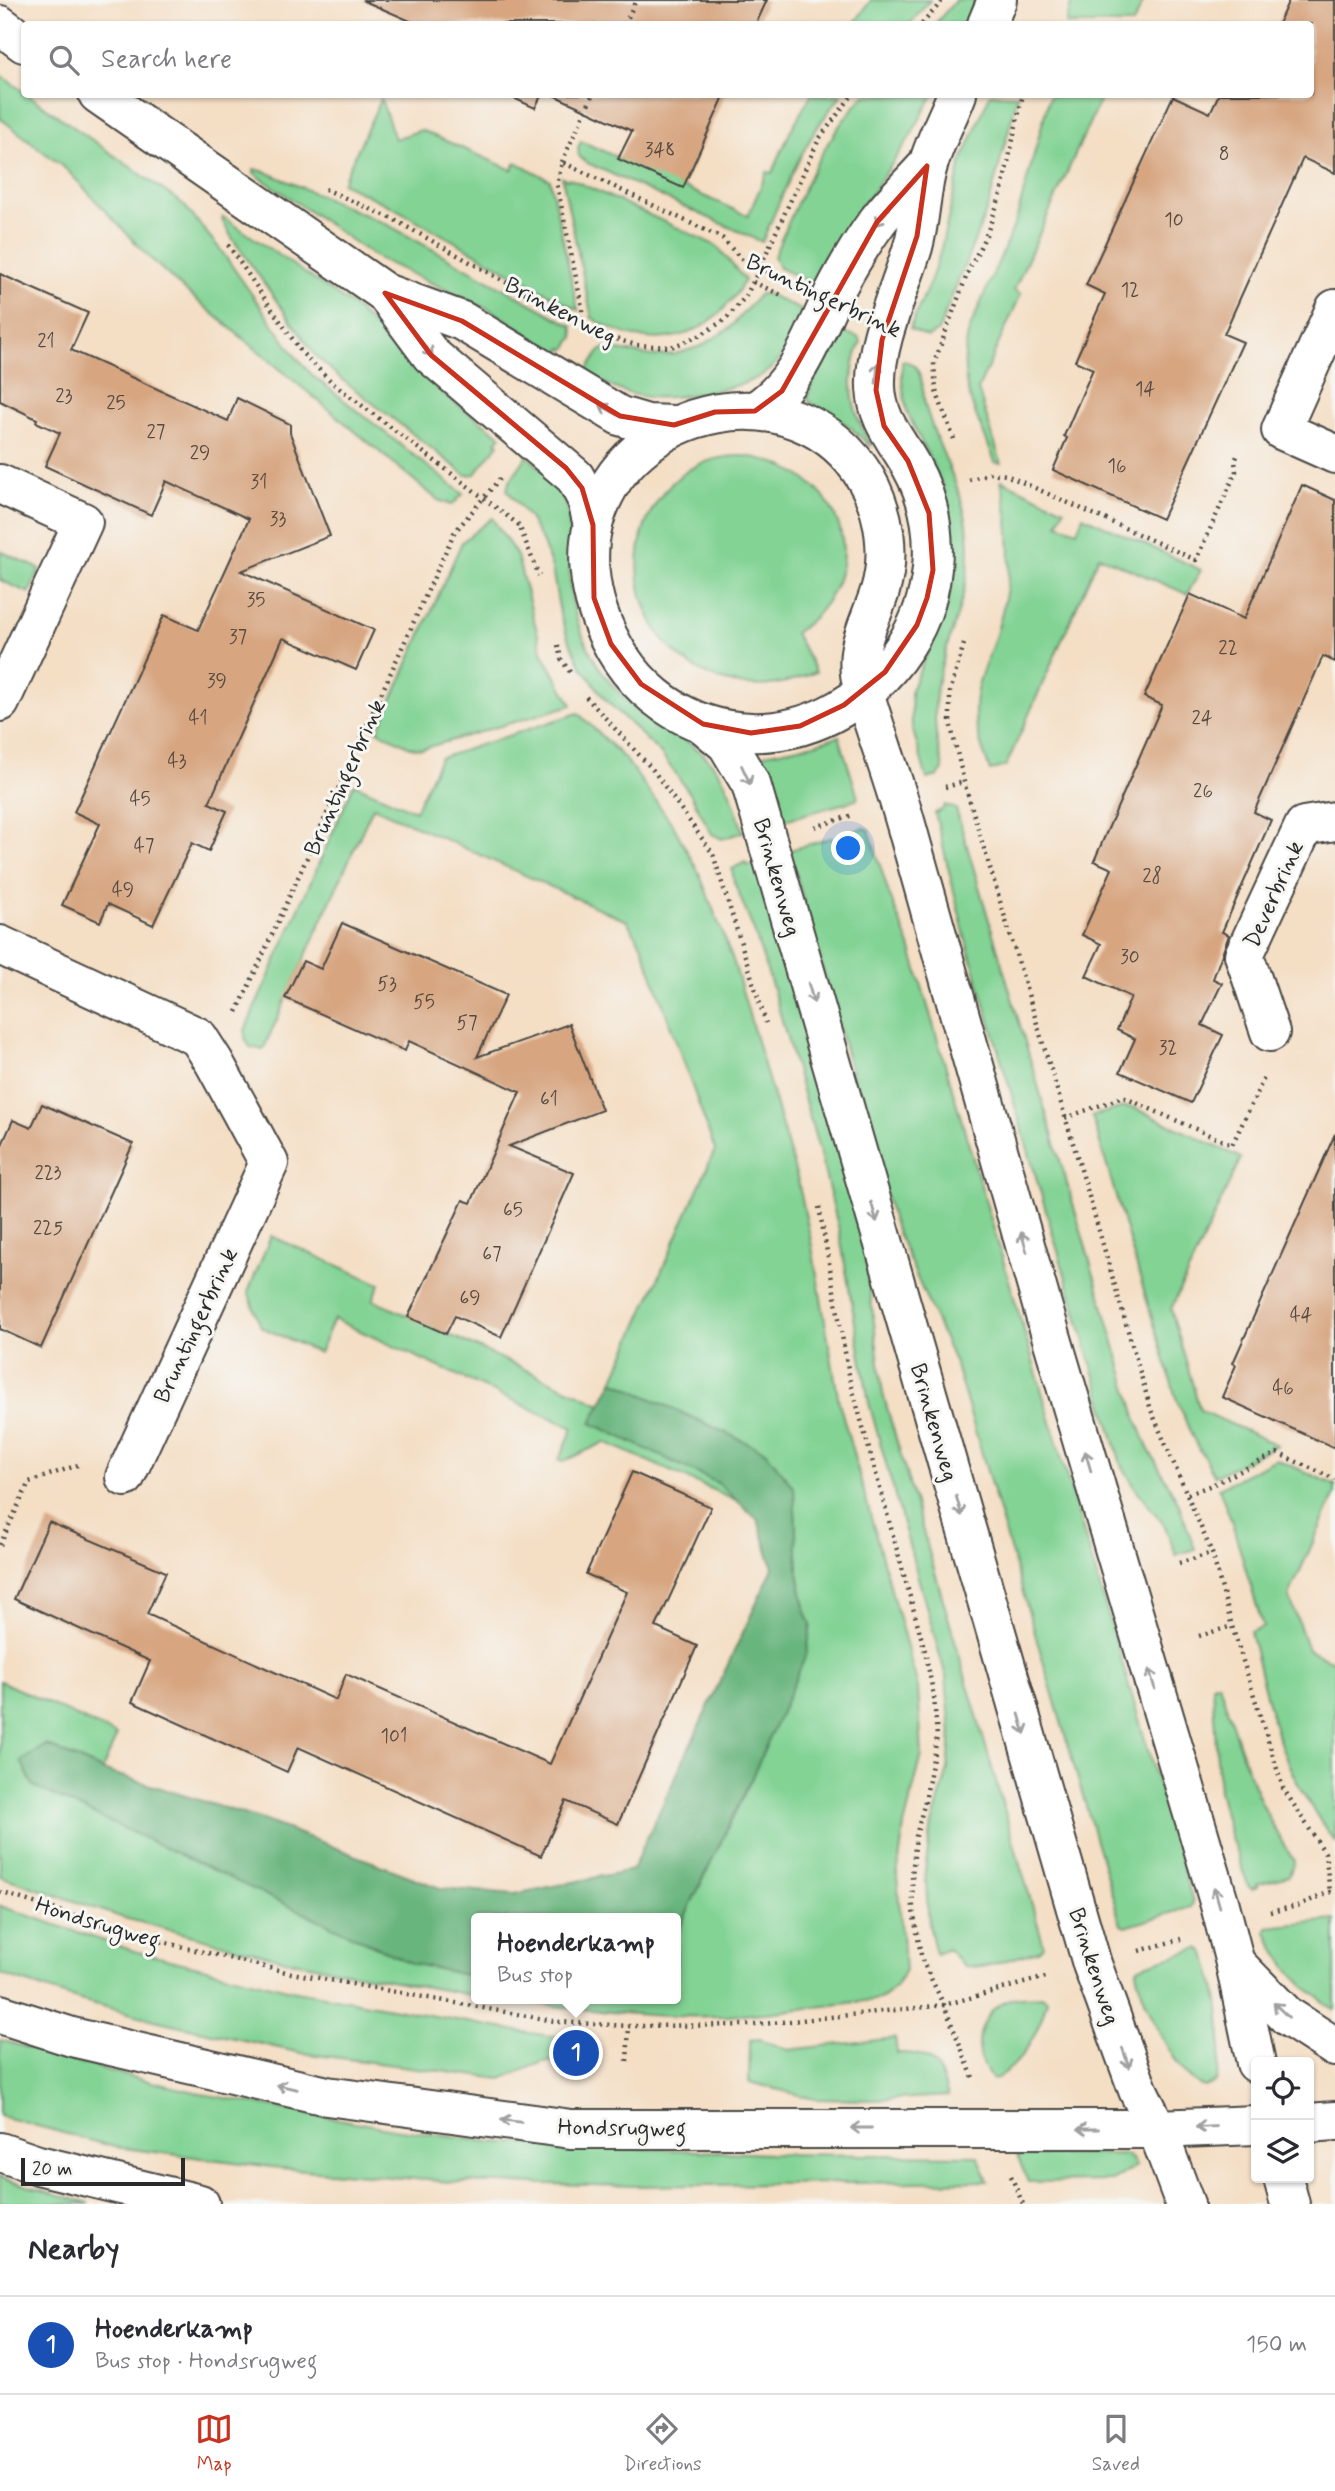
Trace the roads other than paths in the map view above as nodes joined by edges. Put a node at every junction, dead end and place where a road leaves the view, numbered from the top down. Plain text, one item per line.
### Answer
1 (997, 0) edge
2 (988, 21) edge
3 (0, 25) edge
4 (21, 41) edge
5 (104, 98) edge
6 (955, 98) edge
7 (927, 166) junction
8 (385, 293) junction
9 (1335, 309) edge
10 (755, 411) junction
11 (674, 425) junction
12 (1335, 454) edge
13 (0, 484) edge
14 (593, 525) junction
15 (864, 690) junction
16 (0, 702) edge
17 (703, 724) junction
18 (1335, 821) edge
19 (0, 946) edge
20 (1270, 1032) road end
21 (133, 1460) road end
22 (1235, 1963) junction
23 (0, 2014) edge
24 (1335, 2047) edge
25 (1255, 2057) edge
26 (1335, 2121) edge
27 (1314, 2123) edge
28 (1251, 2125) edge
29 (1157, 2129) junction
30 (0, 2152) edge
31 (1284, 2183) edge
32 (200, 2204) edge
33 (1185, 2204) edge
34 (1290, 2204) edge

1 - 2 street
3 - 4 street
5 - 8 street
6 - 7 street
7 -> 10 street
15 -> 7 street
11 -> 8 street
8 -> 14 street
9 - 12 street
10 - 11 street
10 - 15 street
11 - 14 street
13 - 16 street
14 - 17 street
15 - 17 street
22 -> 15 street
17 -> 29 street, Brinkenweg
18 - 20 street, Deverbrink
19 - 21 street, Bruntingerbrink
24 -> 22 street
22 - 25 street
29 -> 23 street, Hondsrugweg
26 - 27 street
28 -> 29 street, Hondsrugweg
29 - 33 street, Brinkenweg
30 - 32 street
31 - 34 street

